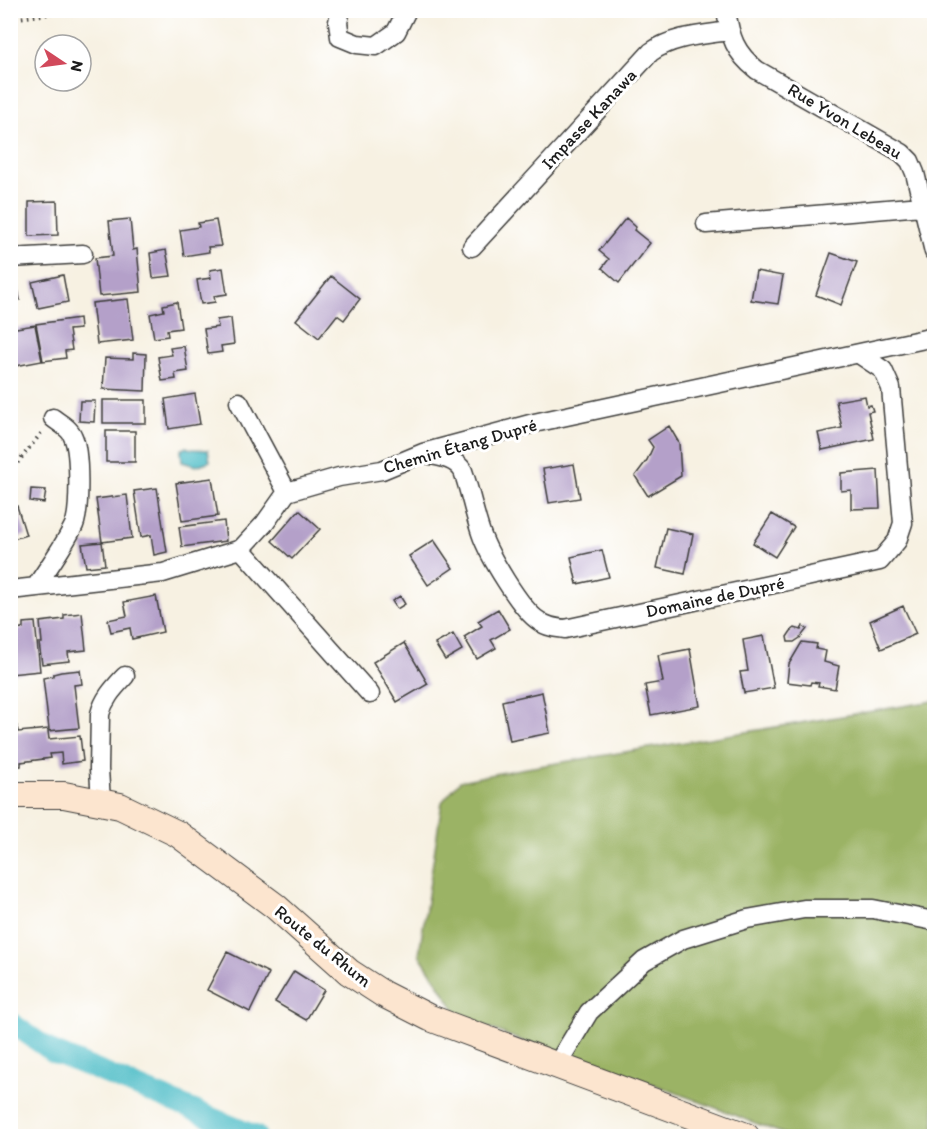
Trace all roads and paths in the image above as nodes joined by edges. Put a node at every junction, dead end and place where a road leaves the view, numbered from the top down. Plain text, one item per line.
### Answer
1 (82, 10) edge
2 (341, 10) edge
3 (407, 10) edge
4 (726, 10) edge
5 (10, 19) edge
6 (729, 31) junction
7 (922, 206) junction
8 (706, 224) dead end
9 (472, 247) dead end
10 (934, 252) edge
11 (83, 254) dead end
12 (10, 258) edge
13 (934, 337) edge
14 (859, 354) junction
15 (239, 402) dead end
16 (52, 418) joint
17 (423, 453) junction
18 (10, 472) edge
19 (287, 492) junction
20 (242, 549) junction
21 (37, 585) junction
22 (10, 590) edge
23 (125, 676) dead end
24 (370, 694) dead end
25 (10, 795) edge
26 (101, 802) junction
27 (934, 921) edge
28 (556, 1066) junction
29 (746, 1137) edge

1 - 5 path
2 - 3 street
4 - 6 street, Rue Yvon Lebeau
6 - 7 street, Rue Yvon Lebeau
6 - 9 street, Impasse Kanawa
7 - 8 street
7 - 10 street, Rue Yvon Lebeau
11 - 12 street
13 - 14 street, Chemin Étang Dupré
14 - 17 street, Chemin Étang Dupré
14 - 17 street, Domaine de Dupré
15 - 19 street
16 - 18 path
16 - 21 street
17 - 19 street, Chemin Étang Dupré
19 - 20 street
20 - 21 street
20 - 24 street
21 - 22 street
23 - 26 street
25 - 26 street, Route du Rhum
26 - 28 street, Route du Rhum
27 - 28 street
28 - 29 street, Route du Rhum

